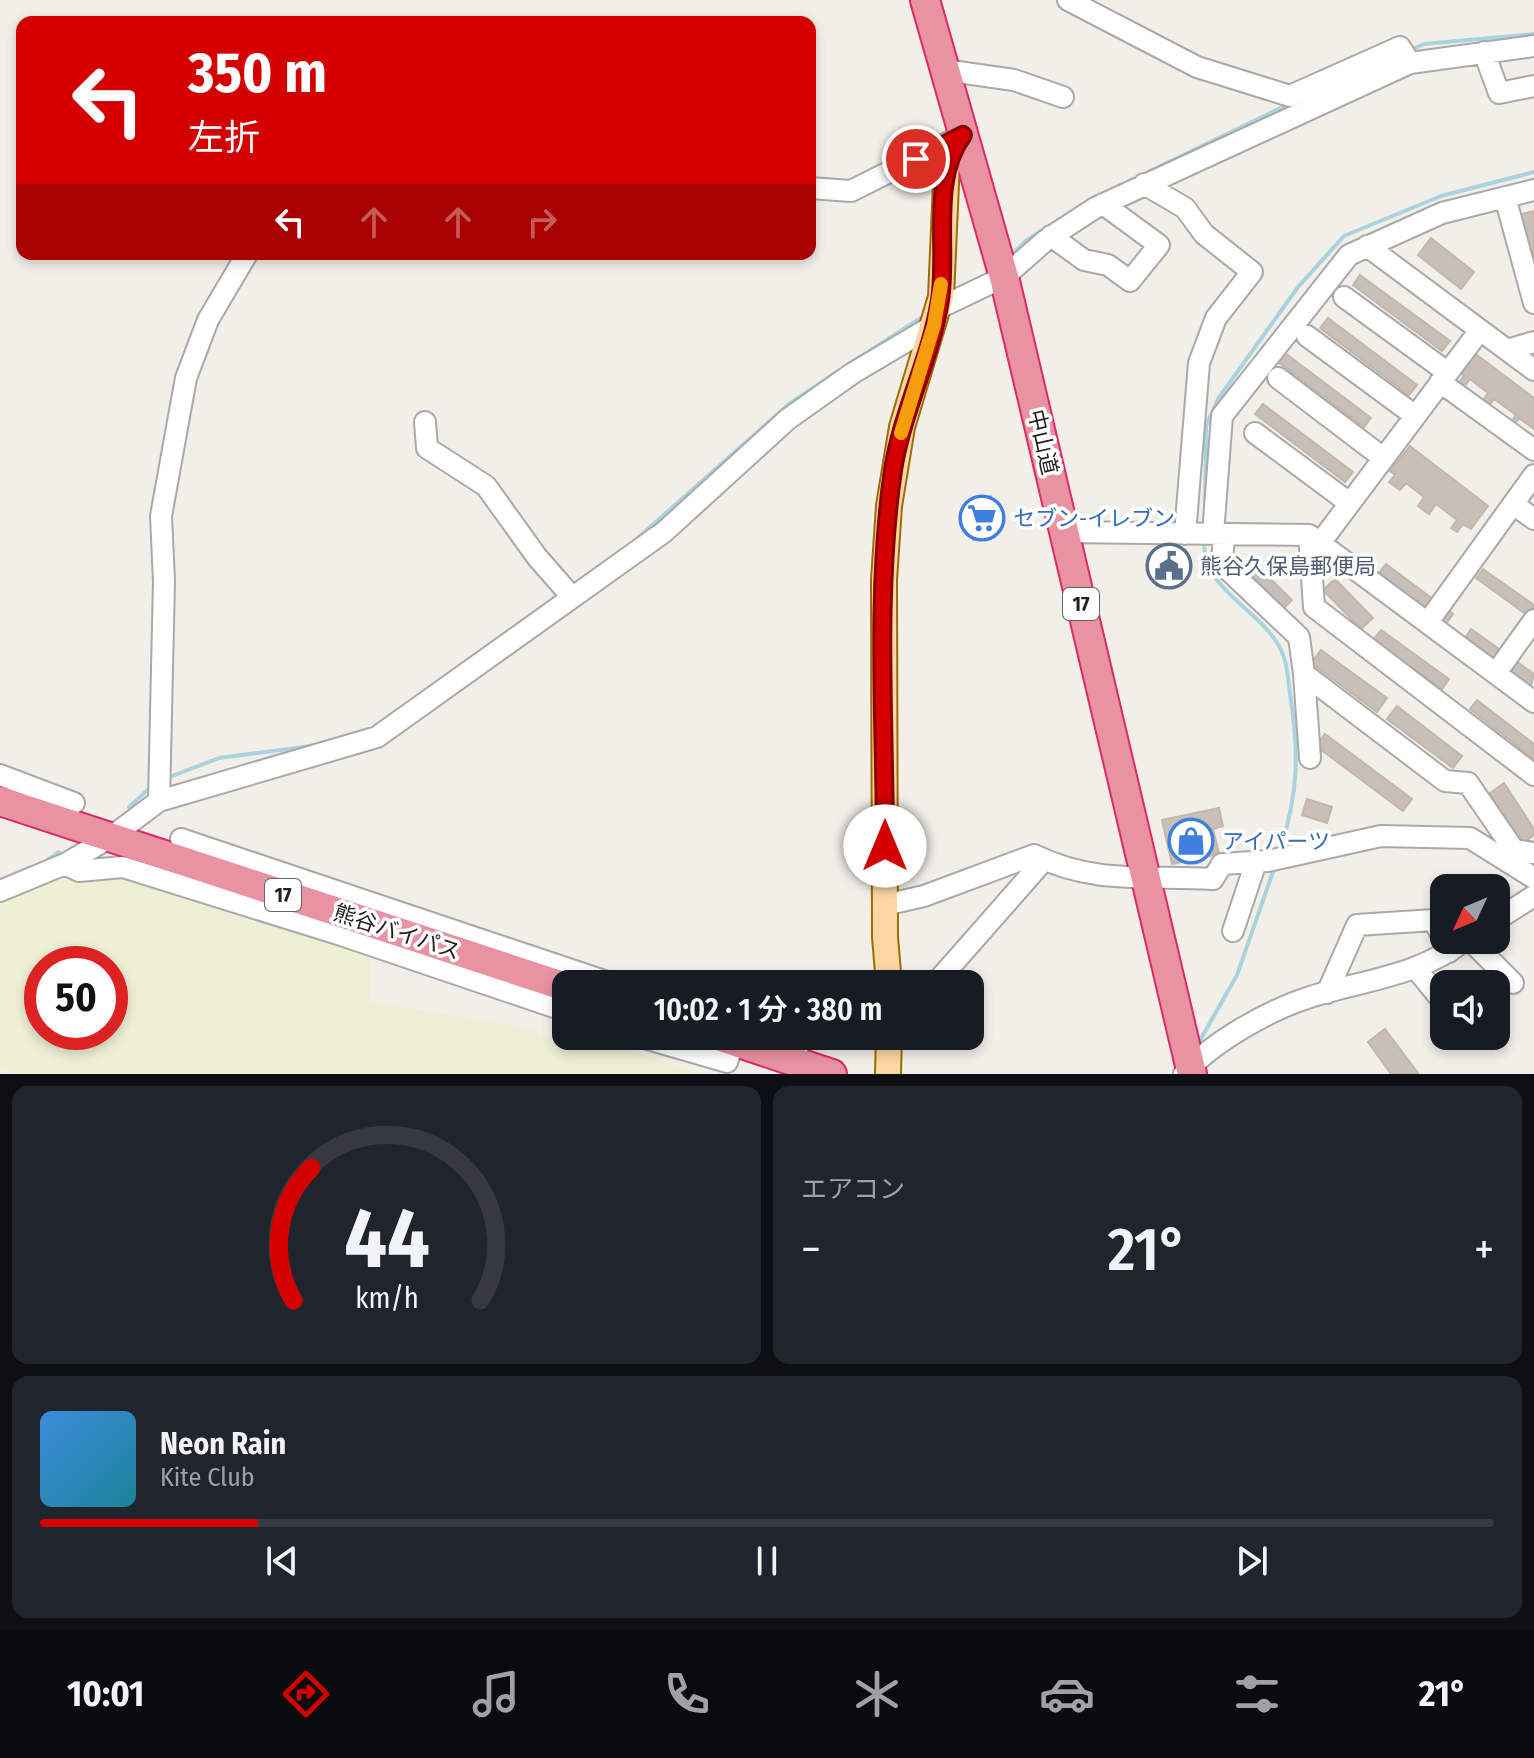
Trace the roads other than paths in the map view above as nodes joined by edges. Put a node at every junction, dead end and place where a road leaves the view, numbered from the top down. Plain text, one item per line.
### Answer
1 (925, 0) edge
2 (1068, 0) edge
3 (1534, 46) edge
4 (1484, 52) junction
5 (1410, 63) junction
6 (944, 70) junction
7 (1534, 86) edge
8 (1063, 97) dead end
9 (963, 135) junction
10 (1144, 184) junction
11 (816, 188) edge
12 (1534, 190) edge
13 (1505, 197) junction
14 (1103, 204) junction
15 (1051, 236) junction
16 (1367, 246) junction
17 (243, 260) edge
18 (1004, 277) junction
19 (1344, 297) dead end
20 (1534, 303) edge
21 (936, 317) junction
22 (1480, 330) junction
23 (1307, 336) dead end
24 (1534, 342) edge
25 (1507, 350) junction
26 (1534, 370) edge
27 (1443, 377) junction
28 (1278, 378) dead end
29 (1414, 415) junction
30 (425, 422) dead end
31 (1255, 433) dead end
32 (1534, 450) edge
33 (1382, 457) junction
34 (1534, 475) edge
35 (1348, 502) junction
36 (1513, 504) junction
37 (1534, 519) edge
38 (1064, 532) junction
39 (1206, 534) junction
40 (1315, 539) junction
41 (572, 597) junction
42 (1534, 620) edge
43 (1428, 622) junction
44 (1496, 673) junction
45 (1304, 674) junction
46 (1534, 702) edge
47 (1310, 758) dead end
48 (1534, 775) edge
49 (0, 776) edge
50 (0, 801) edge
51 (159, 801) junction
52 (74, 803) dead end
53 (111, 837) junction
54 (181, 839) dead end
55 (1534, 853) edge
56 (1044, 860) junction
57 (1271, 860) junction
58 (65, 864) junction
59 (1144, 875) junction
60 (1534, 878) edge
61 (290, 887) junction
62 (0, 891) edge
63 (1534, 896) edge
64 (885, 905) junction
65 (1510, 911) edge
66 (1430, 920) edge
67 (1233, 931) dead end
68 (1445, 954) edge
69 (1475, 954) edge
70 (566, 970) edge
71 (888, 970) edge
72 (947, 970) edge
73 (1417, 970) junction
74 (552, 982) edge
75 (1513, 983) dead end
76 (1430, 986) edge
77 (1327, 993) junction
78 (552, 1006) edge
79 (685, 1050) edge
80 (726, 1050) edge
81 (759, 1050) edge
82 (889, 1050) edge
83 (1189, 1072) edge
84 (832, 1074) edge
85 (888, 1074) edge

1 - 6 highway, 中山道 / 17
2 - 5 street
3 - 4 street
4 - 5 street
4 - 7 street
5 - 10 street
6 - 8 street
6 - 9 highway, 中山道 / 17
9 - 11 street
9 - 18 highway, 中山道 / 17
9 - 21 main road
10 - 14 street
10 - 39 street
12 - 13 street
13 - 16 street
13 - 20 street
14 - 15 street
14 - 15 street
15 - 18 street
16 - 22 street
16 - 39 street
17 - 51 street
18 - 21 street
18 - 38 highway, 中山道 / 17
19 - 27 street
21 - 41 street
21 - 64 main road
22 - 25 street
22 - 27 street
23 - 29 street
24 - 25 street
25 - 26 street
27 - 29 street
27 - 32 street
28 - 33 street
29 - 33 street
30 - 41 street
31 - 35 street
33 - 35 street
34 - 36 street
35 - 40 street
36 - 37 street
36 - 43 street
38 - 39 street
38 - 59 highway, 中山道 / 17
39 - 40 street
39 - 45 street
40 - 43 street
40 - 48 street
41 - 51 street
42 - 44 street
43 - 44 street
44 - 46 street
45 - 47 street
45 - 55 street
49 - 52 street
50 - 53 highway, 熊谷バイパス / 17
51 - 53 street
53 - 58 street
53 - 61 highway, 熊谷バイパス / 17
54 - 61 street
56 - 59 street
56 - 64 street
56 - 72 street
57 - 59 street
57 - 60 street
57 - 67 street
58 - 62 street
58 - 78 street
59 - 83 highway, 中山道 / 17
61 - 70 street
61 - 74 highway, 熊谷バイパス / 17
63 - 65 street
64 - 71 main road
66 - 77 street
68 - 73 street
69 - 75 street
73 - 76 street
73 - 77 street
77 - 83 street
79 - 80 street
81 - 84 highway
82 - 85 main road

